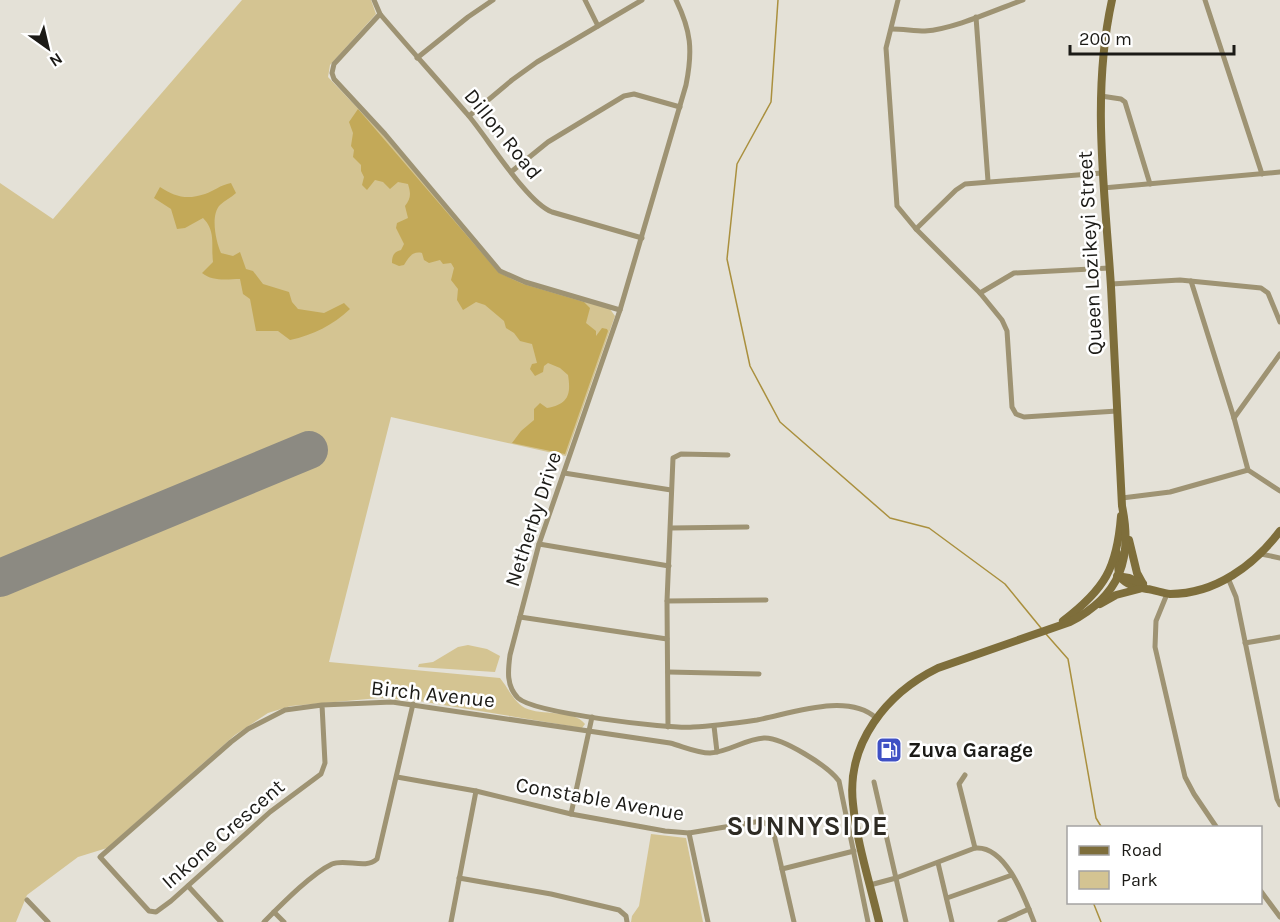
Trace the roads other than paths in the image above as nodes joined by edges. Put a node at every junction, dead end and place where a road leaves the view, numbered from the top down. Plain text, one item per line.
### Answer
1 (374, 0) edge
2 (493, 0) edge
3 (585, 0) edge
4 (642, 0) edge
5 (676, 0) edge
6 (898, 0) edge
7 (1023, 0) edge
8 (1112, 0) edge
9 (1205, 0) edge
10 (380, 14) junction
11 (976, 17) junction
12 (598, 26) junction
13 (892, 29) junction
14 (417, 58) junction
15 (1101, 96) junction
16 (680, 107) junction
17 (469, 116) junction
18 (511, 172) junction
19 (1280, 172) edge
20 (1102, 173) junction
21 (1262, 174) junction
22 (988, 181) junction
23 (1150, 184) junction
24 (1103, 188) junction
25 (916, 229) junction
26 (642, 238) junction
27 (1109, 268) junction
28 (1191, 281) junction
29 (1111, 284) junction
30 (980, 293) junction
31 (620, 310) junction
32 (1280, 322) edge
33 (1280, 354) edge
34 (1117, 411) junction
35 (1234, 418) junction
36 (728, 455) dead end
37 (1248, 470) junction
38 (564, 472) junction
39 (671, 490) junction
40 (1280, 491) edge
41 (1122, 502) junction
42 (747, 527) dead end
43 (671, 528) junction
44 (1127, 530) junction
45 (1280, 531) edge
46 (539, 544) junction
47 (1117, 553) junction
48 (1261, 554) junction
49 (1280, 558) edge
50 (669, 566) junction
51 (1119, 576) junction
52 (1228, 578) junction
53 (1100, 586) junction
54 (1143, 587) junction
55 (1167, 594) junction
56 (766, 600) dead end
57 (667, 601) junction
58 (1092, 609) junction
59 (520, 617) junction
60 (1055, 627) junction
61 (1280, 637) edge
62 (668, 639) junction
63 (1245, 643) junction
64 (668, 672) junction
65 (759, 674) dead end
66 (413, 704) junction
67 (322, 705) junction
68 (592, 717) junction
69 (876, 718) junction
70 (714, 726) junction
71 (668, 727) junction
72 (589, 731) junction
73 (717, 752) junction
74 (965, 775) dead end
75 (397, 777) junction
76 (874, 782) dead end
77 (476, 791) junction
78 (1280, 805) edge
79 (571, 814) junction
80 (1216, 826) edge
81 (689, 833) junction
82 (975, 848) junction
83 (862, 849) junction
84 (852, 851) junction
85 (100, 857) joint
86 (938, 862) junction
87 (782, 869) junction
88 (1012, 875) junction
89 (459, 878) junction
90 (896, 878) junction
91 (870, 885) junction
92 (188, 886) junction
93 (1262, 893) edge
94 (947, 898) junction
95 (27, 900) dead end
96 (1029, 909) junction
97 (274, 912) junction
98 (1279, 915) edge
99 (48, 922) edge
100 (221, 922) edge
101 (264, 922) edge
102 (284, 922) edge
103 (451, 922) edge
104 (627, 922) edge
105 (708, 922) edge
106 (794, 922) edge
107 (868, 922) edge
108 (879, 922) edge
109 (906, 922) edge
110 (952, 922) edge
111 (1000, 922) edge
112 (1034, 922) edge

1 - 10 street, Dillon Road
2 - 14 street
3 - 12 street
4 - 12 street
5 - 16 street, Netherby Drive
6 - 13 street
7 - 11 street
8 - 15 main road, Queen Lozikeyi Street
9 - 21 street
10 - 14 street, Dillon Road
10 - 31 street
11 - 13 street
11 - 22 street
12 - 17 street
13 - 25 street
14 - 17 street, Dillon Road
15 - 20 main road, Queen Lozikeyi Street
15 - 23 street
16 - 18 street
16 - 26 street, Netherby Drive
17 - 18 street, Dillon Road
18 - 26 street, Dillon Road
19 - 21 street
20 - 22 street
20 - 24 main road, Queen Lozikeyi Street
21 - 23 street
22 - 25 street
23 - 24 street
24 - 27 main road, Queen Lozikeyi Street
25 - 30 street
26 - 31 street, Netherby Drive
27 - 29 main road, Queen Lozikeyi Street
27 - 30 street
28 - 29 street
28 - 32 street
28 - 35 street
29 - 34 main road, Queen Lozikeyi Street
30 - 34 street
31 - 38 street, Netherby Drive
33 - 35 street
34 - 41 main road, Queen Lozikeyi Street
35 - 37 street
36 - 39 street
37 - 40 street
37 - 41 street
38 - 39 street
38 - 46 street, Netherby Drive
39 - 43 street
41 - 44 main road, Queen Lozikeyi Street
41 - 47 main road, Queen Lozikeyi Street
42 - 43 street
43 - 50 street
44 - 51 main road, Queen Lozikeyi Street
44 - 54 main road
45 - 48 main road
46 - 50 street
46 - 59 street, Netherby Drive
47 - 51 main road
47 - 53 main road, Queen Lozikeyi Street
48 - 49 street
48 - 52 main road
50 - 57 street
51 - 53 main road
51 - 54 main road
51 - 58 main road, Queen Lozikeyi Street
52 - 55 main road
52 - 63 street
53 - 60 main road, Queen Lozikeyi Street
54 - 55 main road
54 - 58 main road
55 - 80 street
56 - 57 street
57 - 62 street
58 - 60 main road, Queen Lozikeyi Street
59 - 62 street
59 - 68 street, Netherby Drive
60 - 69 main road, Queen Lozikeyi Street
61 - 63 street
62 - 64 street
63 - 78 street
64 - 65 street
64 - 71 street
66 - 67 street, Birch Avenue
66 - 72 street, Birch Avenue
66 - 75 street
67 - 85 street, Birch Avenue
67 - 92 street, Inkone Crescent
68 - 71 street, Netherby Drive
68 - 72 street
69 - 70 street, Netherby Drive
69 - 83 main road, Queen Lozikeyi Street
70 - 71 street, Netherby Drive
70 - 73 street
72 - 73 street, Birch Avenue
72 - 79 street
73 - 84 street
74 - 82 street
75 - 77 street, Constable Avenue
75 - 97 street
76 - 90 street
77 - 79 street, Constable Avenue
77 - 89 street
79 - 81 street, Constable Avenue
81 - 87 street, Constable Avenue
81 - 105 street
82 - 86 street
82 - 88 street
83 - 84 street
83 - 91 main road, Queen Lozikeyi Street
84 - 87 street
84 - 107 street
85 - 92 street, Inkone Crescent
86 - 90 street
86 - 94 street
87 - 106 street, Constable Avenue
88 - 94 street
88 - 96 street
89 - 103 street
89 - 104 street
90 - 91 street
90 - 109 street
91 - 108 main road, Queen Lozikeyi Street
92 - 100 street
93 - 98 street
94 - 110 street
95 - 99 street
96 - 111 street
96 - 112 street
97 - 101 street
97 - 102 street

